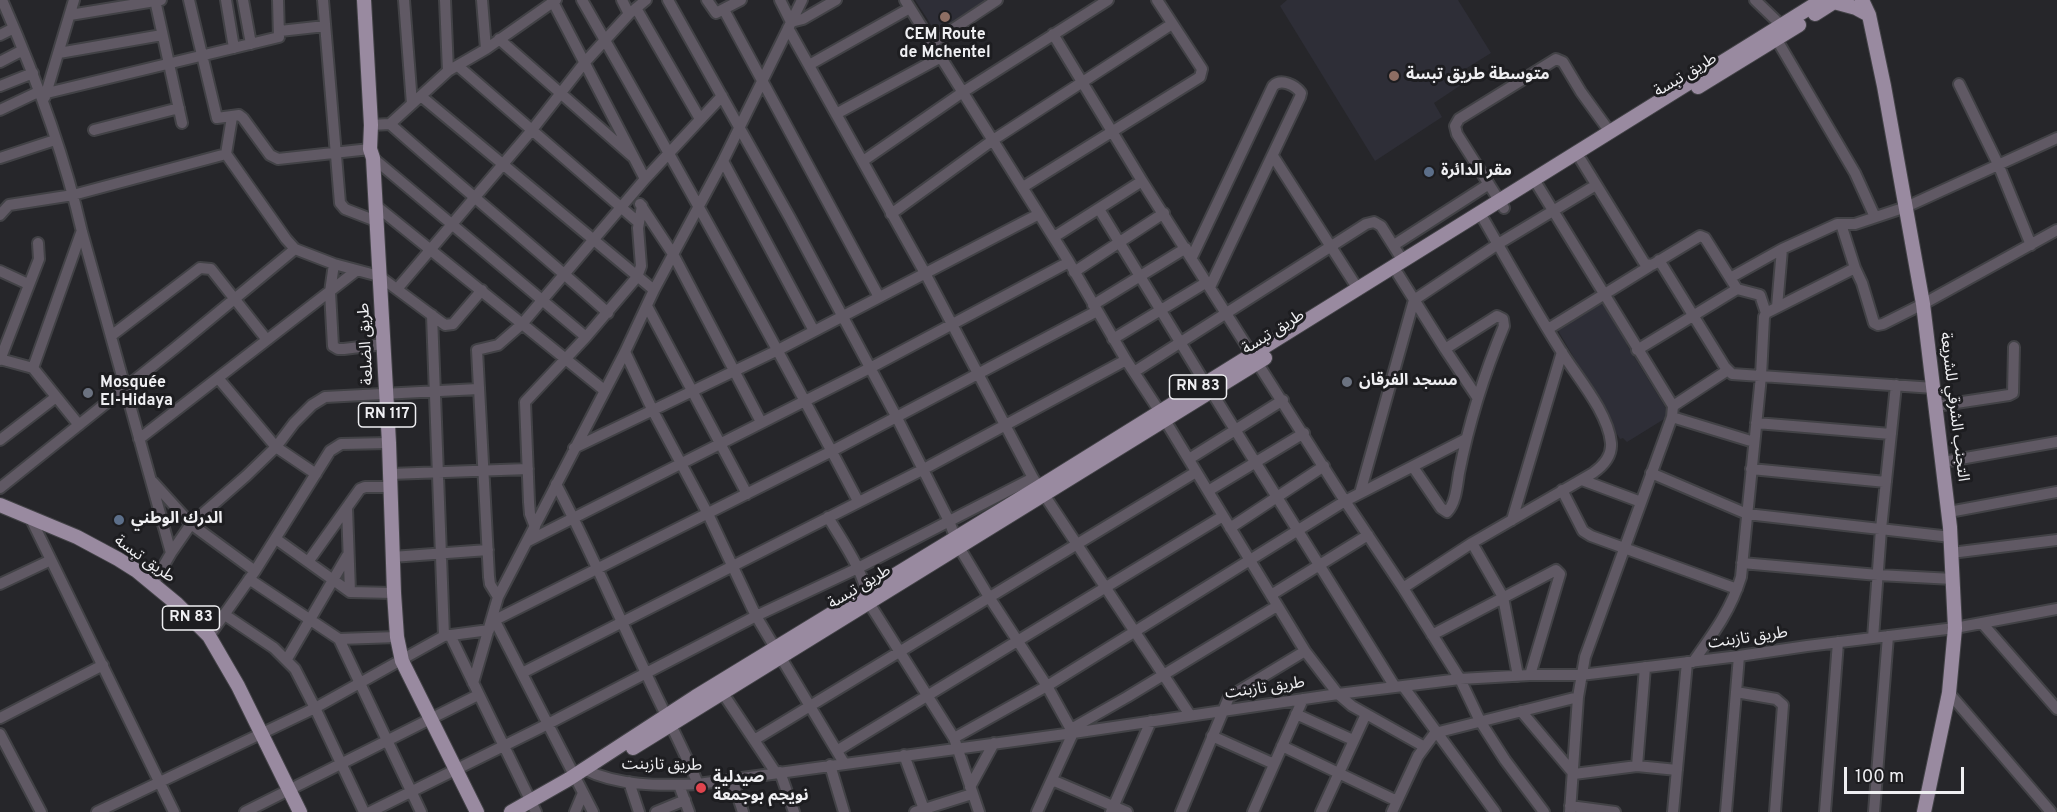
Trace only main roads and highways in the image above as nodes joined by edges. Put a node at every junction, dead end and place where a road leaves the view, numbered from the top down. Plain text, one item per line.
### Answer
1 (364, 0) edge
2 (1831, 1) edge
3 (1866, 6) edge
4 (1756, 47) junction
5 (1707, 76) junction
6 (1501, 204) junction
7 (1401, 267) junction
8 (1256, 358) junction
9 (0, 505) edge
10 (777, 654) junction
11 (669, 720) junction
12 (533, 807) edge
13 (300, 812) edge
14 (477, 812) edge
15 (511, 812) edge
16 (1924, 812) edge

1 - 14 main road, طريق الضلعة / RN 117
2 - 3 main road
2 - 4 main road, طريق تبسة / RN 83
2 - 4 main road, طريق تبسة / RN 83
3 - 16 main road, التجنب الشرقي للشريعة
4 - 5 main road, طريق تبسة / RN 83
5 - 6 main road, طريق تبسة / RN 83
5 - 6 main road, طريق تبسة / RN 83
6 - 7 main road, طريق تبسة / RN 83
6 - 7 main road, طريق تبسة / RN 83
7 - 8 main road, طريق تبسة / RN 83
7 - 8 main road, طريق تبسة / RN 83
8 - 10 main road, طريق تبسة / RN 83
9 - 13 main road, طريق تبسة / RN 83
10 - 11 main road, طريق تبسة / RN 83
10 - 11 main road, طريق تبسة / RN 83
11 - 12 main road, طريق تبسة / RN 83
12 - 15 main road, طريق تبسة / RN 83

